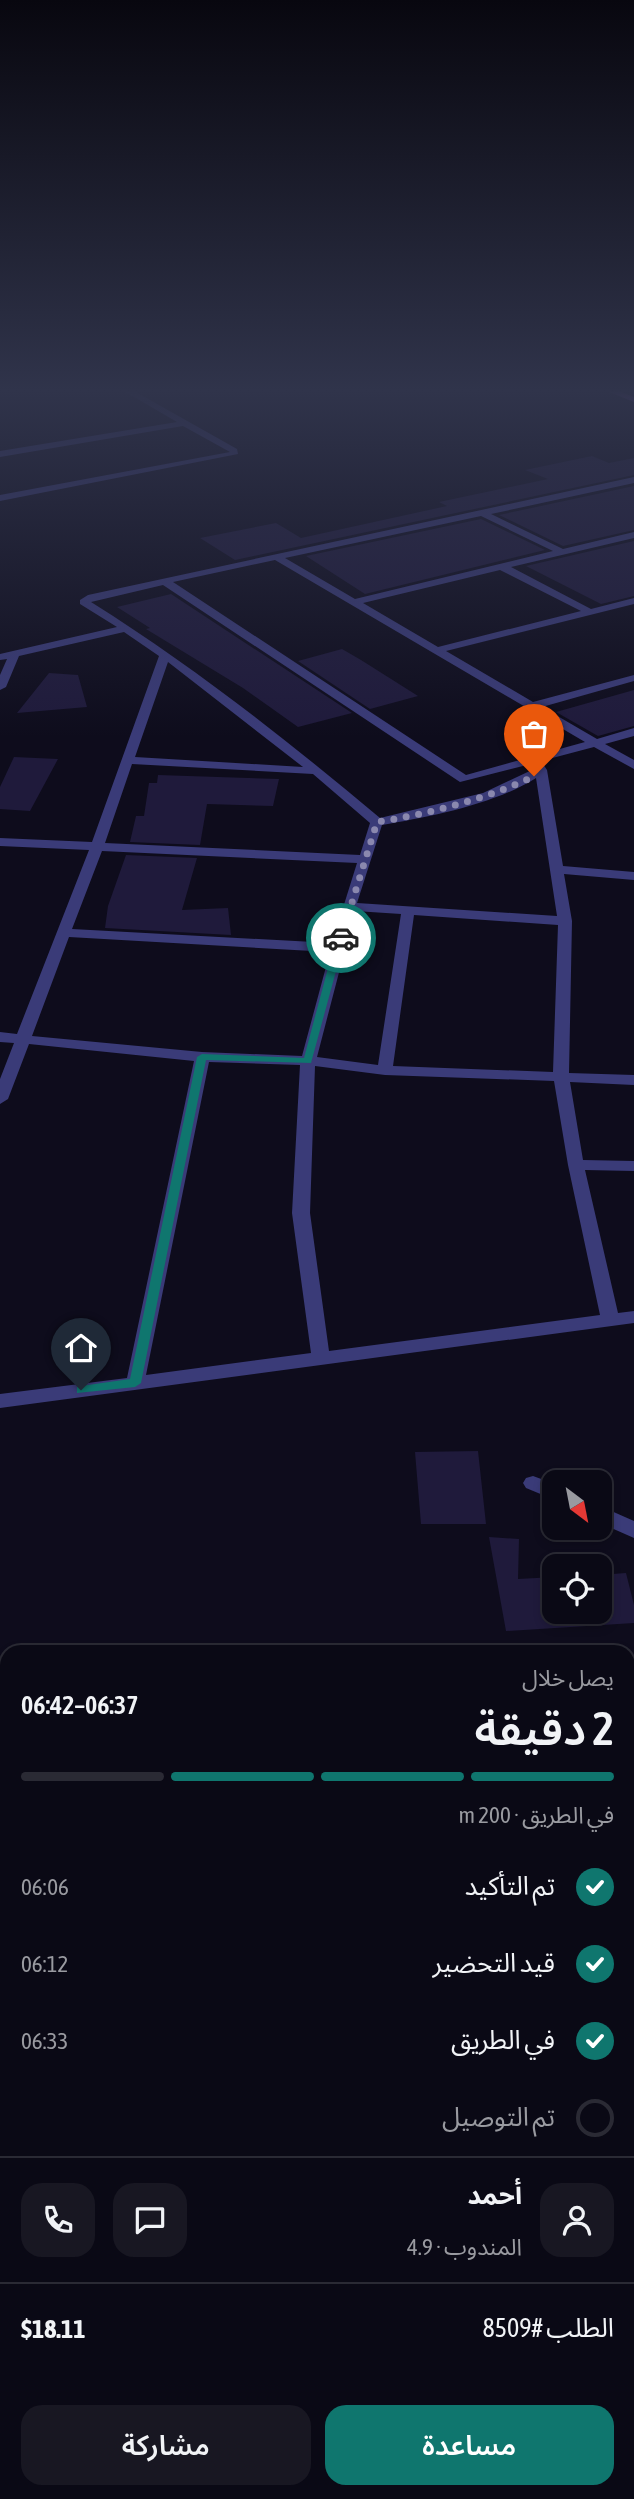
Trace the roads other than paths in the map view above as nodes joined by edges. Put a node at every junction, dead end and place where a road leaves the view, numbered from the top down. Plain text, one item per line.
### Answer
1 (525, 504) edge
2 (482, 513) junction
3 (634, 535) edge
4 (617, 539) junction
5 (634, 547) edge
6 (562, 552) junction
7 (278, 558) junction
8 (502, 567) junction
9 (166, 582) junction
10 (634, 601) edge
11 (354, 602) junction
12 (590, 612) junction
13 (127, 628) junction
14 (439, 650) junction
15 (15, 653) junction
16 (165, 655) junction
17 (0, 657) edge
18 (634, 678) edge
19 (0, 687) edge
20 (532, 706) junction
21 (634, 732) edge
22 (596, 743) junction
23 (129, 760) junction
24 (538, 765) junction
25 (634, 765) edge
26 (317, 771) junction
27 (377, 822) junction
28 (0, 842) edge
29 (97, 846) junction
30 (364, 859) junction
31 (558, 870) junction
32 (634, 876) edge
33 (349, 908) junction
34 (408, 911) junction
35 (565, 921) junction
36 (64, 933) junction
37 (338, 948) junction
38 (0, 1037) edge
39 (25, 1038) junction
40 (202, 1057) junction
41 (308, 1061) junction
42 (385, 1070) junction
43 (561, 1077) junction
44 (634, 1080) edge
45 (0, 1100) edge
46 (576, 1165) junction
47 (634, 1166) edge
48 (634, 1317) edge
49 (610, 1320) junction
50 (321, 1358) junction
51 (135, 1383) junction
52 (0, 1401) edge
53 (533, 1483) dead end
54 (542, 1487) edge
55 (612, 1520) edge
56 (634, 1530) edge

1 - 2 street
2 - 6 street
2 - 7 street
3 - 4 street
4 - 5 street
4 - 6 street
6 - 8 street
7 - 9 street
7 - 11 street
8 - 11 street
8 - 12 street
9 - 13 street
9 - 24 street
10 - 12 street
11 - 14 street
12 - 14 street
13 - 15 street
13 - 16 street
14 - 20 street
15 - 17 street
15 - 19 street
16 - 23 street
16 - 26 street
18 - 20 street
20 - 22 street
21 - 22 street
22 - 24 street
22 - 25 street
23 - 26 street
23 - 29 street
24 - 27 street
24 - 31 street
26 - 27 street
27 - 30 street
28 - 29 street
29 - 30 street
29 - 36 street
30 - 33 street
31 - 32 street
31 - 35 street
33 - 34 street
33 - 37 street
34 - 35 street
34 - 42 street
35 - 43 street
36 - 37 street
36 - 39 street
37 - 41 street
38 - 39 street
39 - 40 street
39 - 45 street
40 - 41 street
40 - 51 street
41 - 42 street
41 - 50 street
42 - 43 street
43 - 44 street
43 - 46 street
46 - 47 street
46 - 49 street
48 - 49 street
49 - 50 street
50 - 51 street
51 - 52 street
53 - 54 street
55 - 56 street

